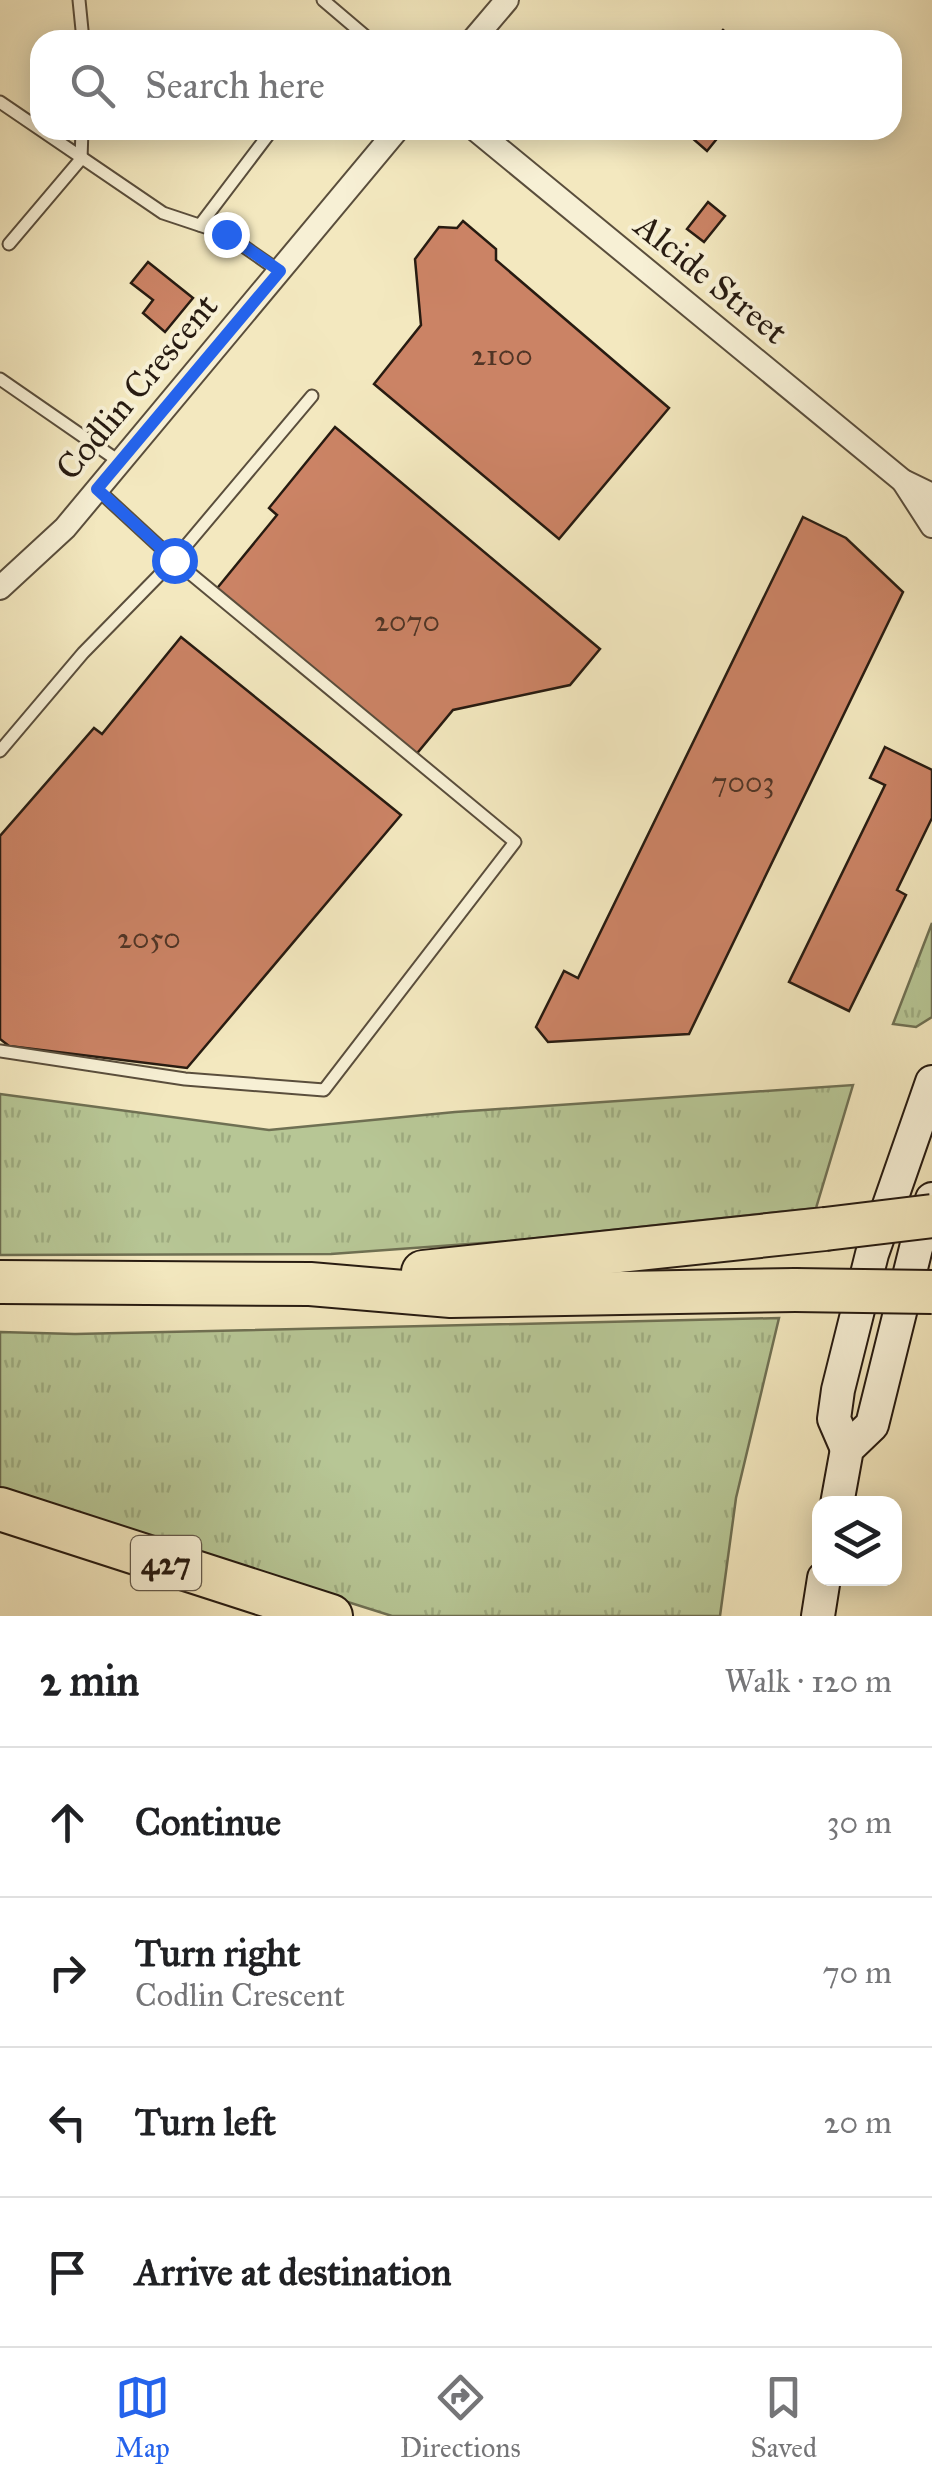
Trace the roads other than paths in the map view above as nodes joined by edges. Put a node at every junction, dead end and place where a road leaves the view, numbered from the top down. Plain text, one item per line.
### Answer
1 (79, 0) edge
2 (323, 0) edge
3 (505, 1) edge
4 (82, 30) edge
5 (358, 30) edge
6 (481, 30) edge
7 (0, 102) edge
8 (30, 123) edge
9 (54, 140) edge
10 (82, 140) edge
11 (264, 140) edge
12 (389, 140) edge
13 (488, 140) edge
14 (81, 159) junction
15 (200, 225) junction
16 (9, 244) dead end
17 (280, 271) junction
18 (0, 380) edge
19 (312, 396) dead end
20 (120, 462) junction
21 (903, 482) junction
22 (97, 489) junction
23 (932, 495) edge
24 (932, 526) edge
25 (174, 560) junction
26 (0, 588) edge
27 (0, 750) edge
28 (0, 1052) edge
29 (932, 1082) edge
30 (932, 1200) edge
31 (932, 1216) edge
32 (0, 1282) edge
33 (310, 1284) junction
34 (932, 1292) edge
35 (848, 1450) junction
36 (839, 1496) edge
37 (0, 1509) edge
38 (823, 1586) edge
39 (332, 1616) edge
40 (818, 1616) edge

1 - 4 lane
2 - 5 lane
3 - 6 street
7 - 8 lane
9 - 14 lane
10 - 14 lane
11 - 15 lane
12 - 17 street, Codlin Crescent
13 - 21 street, Alcide Street
14 - 15 lane
14 - 16 lane
15 - 17 lane
17 - 20 street, Codlin Crescent
18 - 20 lane
19 - 25 lane
20 - 22 street, Codlin Crescent
21 - 23 street, Alcide Street
21 - 24 street, Alcide Street
22 - 25 lane
22 - 26 street, Codlin Crescent
25 - 27 lane
25 - 28 lane
29 - 35 main road
30 - 35 main road
31 - 33 highway, bridge
32 - 33 highway
33 - 34 highway, bridge
35 - 36 main road
37 - 39 highway, 427
38 - 40 main road

